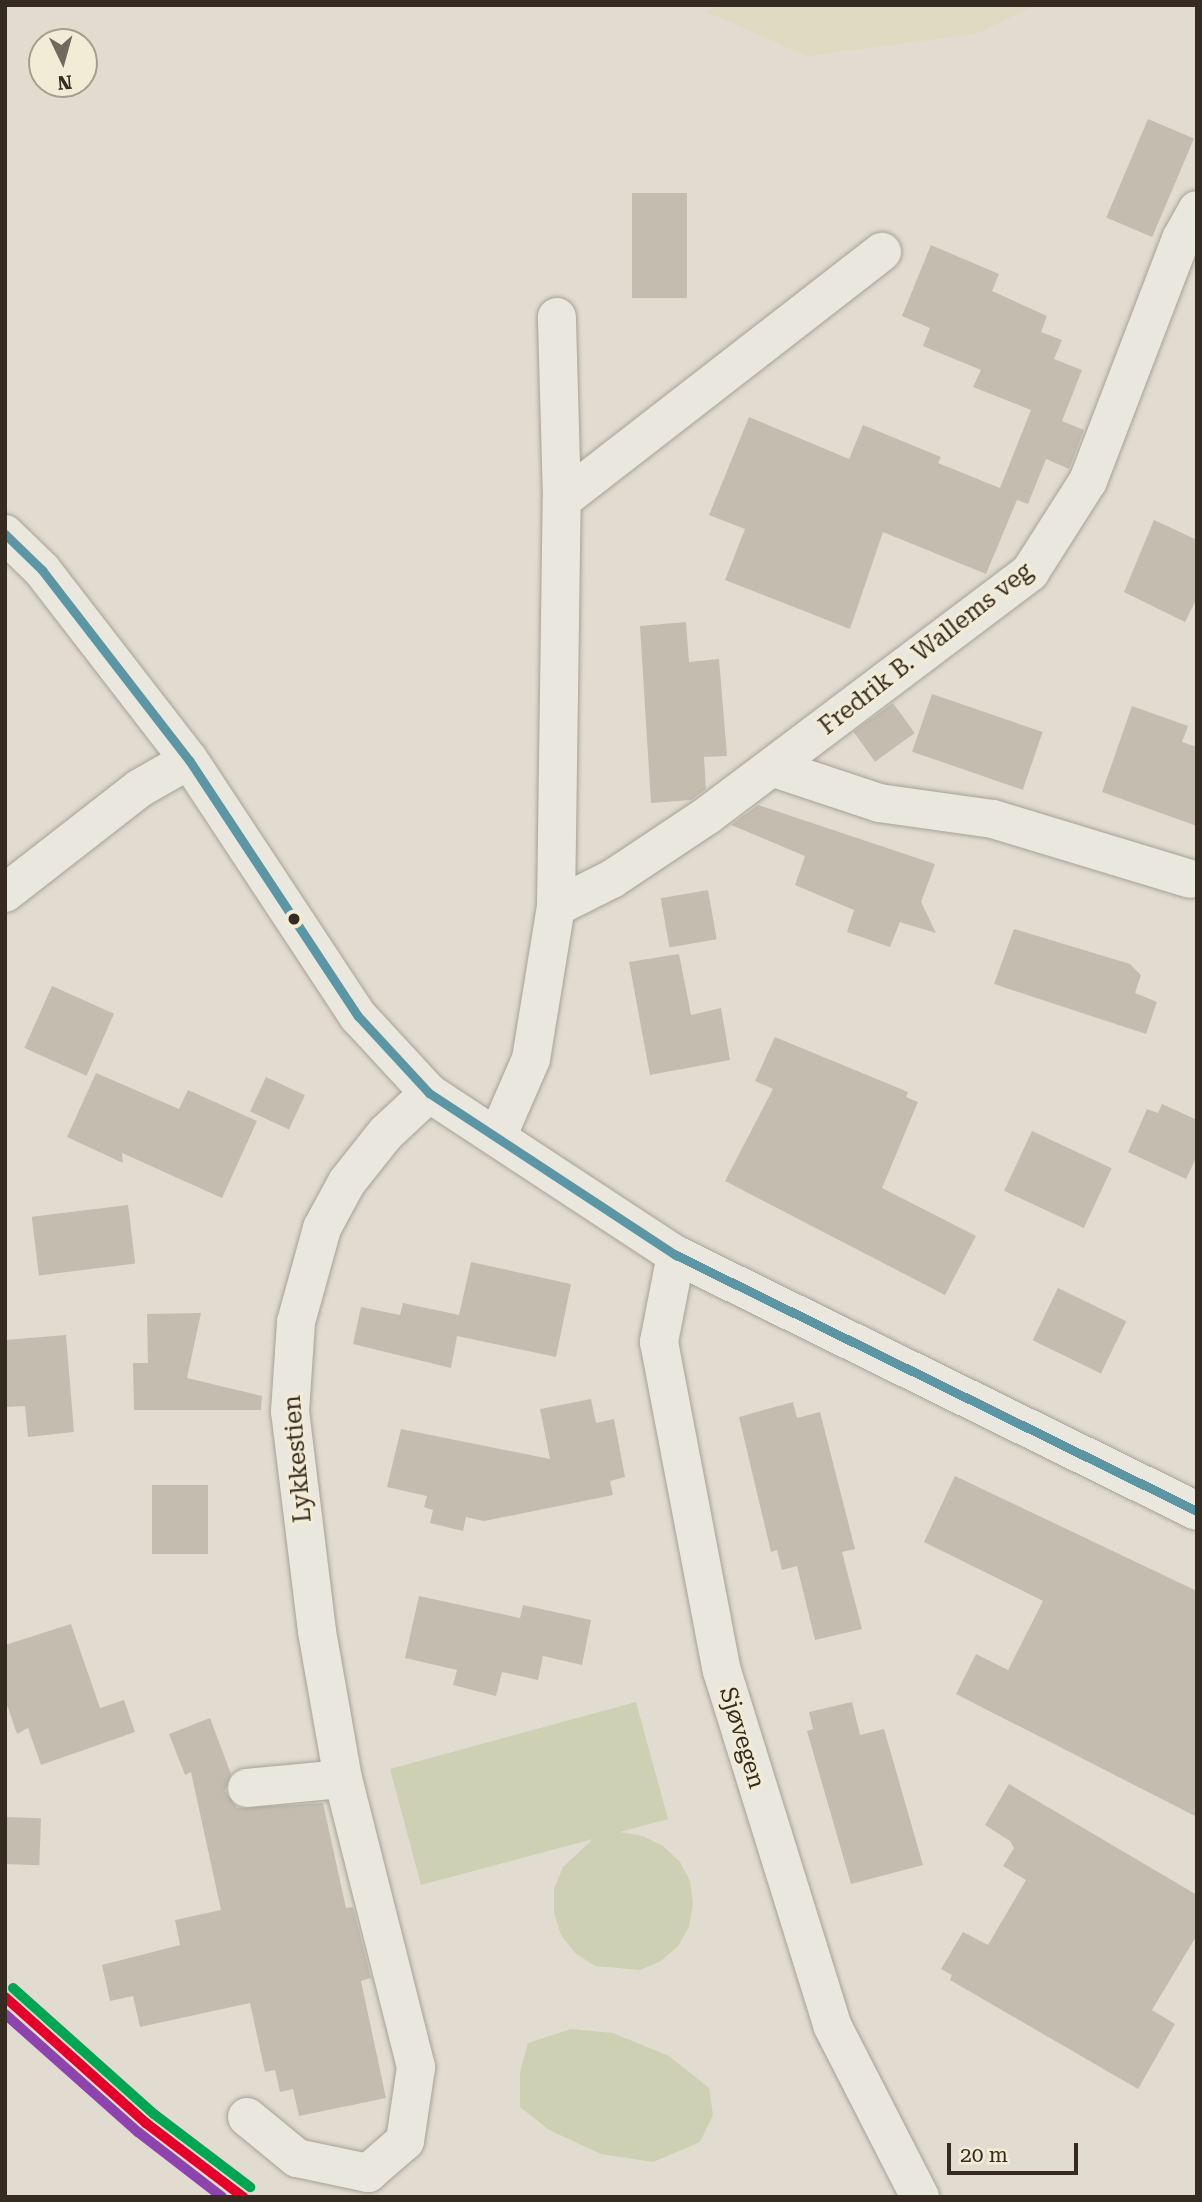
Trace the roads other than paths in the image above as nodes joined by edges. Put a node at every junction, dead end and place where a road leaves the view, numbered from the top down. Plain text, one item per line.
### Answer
1 (1197, 211) edge
2 (882, 251) dead end
3 (557, 317) dead end
4 (562, 500) junction
5 (5, 534) edge
6 (189, 760) junction
7 (775, 768) junction
8 (1190, 879) dead end
9 (5, 893) edge
10 (555, 907) junction
11 (429, 1093) junction
12 (498, 1135) junction
13 (676, 1255) junction
14 (1197, 1511) edge
15 (343, 1779) junction
16 (247, 1788) dead end
17 (247, 2117) dead end
18 (920, 2197) edge

1 - 7 street, Fredrik B. Wallems veg
2 - 4 street
3 - 4 street
4 - 10 street
5 - 6 street
6 - 9 street
6 - 11 street
7 - 8 street
7 - 10 street, Fredrik B. Wallems veg
10 - 12 street
11 - 12 street
11 - 15 street, Lykkestien
12 - 13 street
13 - 14 street
13 - 18 street, Sjøvegen
15 - 16 street
15 - 17 street, Lykkestien

